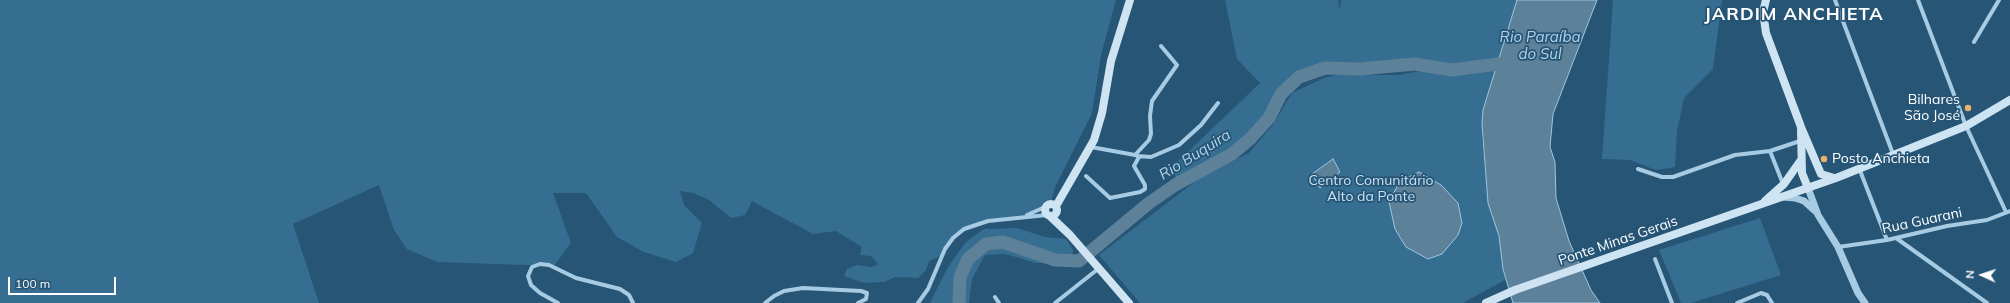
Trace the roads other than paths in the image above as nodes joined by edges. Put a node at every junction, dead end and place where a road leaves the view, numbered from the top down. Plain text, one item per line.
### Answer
1 (1130, 0) edge
2 (1766, 0) edge
3 (1835, 0) edge
4 (1918, 0) edge
5 (1999, 0) edge
6 (1974, 42) dead end
7 (1161, 46) dead end
8 (2010, 100) edge
9 (1218, 103) dead end
10 (1966, 126) junction
11 (1801, 127) junction
12 (1800, 141) junction
13 (1091, 147) junction
14 (1770, 151) junction
15 (1893, 154) junction
16 (1137, 156) junction
17 (1802, 160) junction
18 (1859, 168) junction
19 (1638, 169) dead end
20 (1086, 176) dead end
21 (1836, 178) junction
22 (1784, 184) junction
23 (1808, 188) junction
24 (1783, 198) junction
25 (1761, 204) junction
26 (1051, 210) junction
27 (2008, 212) edge
28 (1818, 215) junction
29 (1022, 218) junction
30 (1896, 238) junction
31 (1887, 240) junction
32 (1838, 248) junction
33 (1655, 259) dead end
34 (1095, 266) junction
35 (995, 297) dead end
36 (558, 303) edge
37 (634, 303) edge
38 (765, 303) edge
39 (858, 303) edge
40 (918, 303) edge
41 (999, 303) edge
42 (1055, 303) edge
43 (1129, 303) edge
44 (1486, 303) edge
45 (1672, 303) edge
46 (1737, 303) edge
47 (1772, 303) edge
48 (1865, 303) edge
49 (1987, 303) edge

1 - 13 main road
2 - 11 main road
3 - 15 street
4 - 10 street
5 - 6 street
7 - 16 street
8 - 10 main road, Ponte Minas Gerais
9 - 16 street
10 - 15 main road, Ponte Minas Gerais
10 - 27 street
11 - 12 main road
11 - 21 main road
12 - 14 street
12 - 17 main road
13 - 16 street
13 - 26 main road
14 - 19 street
14 - 22 street
15 - 18 main road, Ponte Minas Gerais
16 - 20 street
17 - 22 main road
17 - 23 main road
18 - 21 main road, Ponte Minas Gerais
18 - 31 street
21 - 23 main road, Ponte Minas Gerais
22 - 25 main road
23 - 24 main road, Ponte Minas Gerais
23 - 28 street
24 - 25 main road, Ponte Minas Gerais
24 - 28 street
25 - 44 main road, Ponte Minas Gerais
26 - 29 street
26 - 29 street
26 - 34 main road
27 - 30 street, Rua Guarani
28 - 32 street
29 - 40 street
30 - 31 street, Rua Guarani
30 - 49 street
31 - 32 street, Rua Guarani
32 - 48 street
33 - 45 street
34 - 42 street
34 - 43 main road
35 - 41 street
36 - 37 street
38 - 39 street
46 - 47 street

